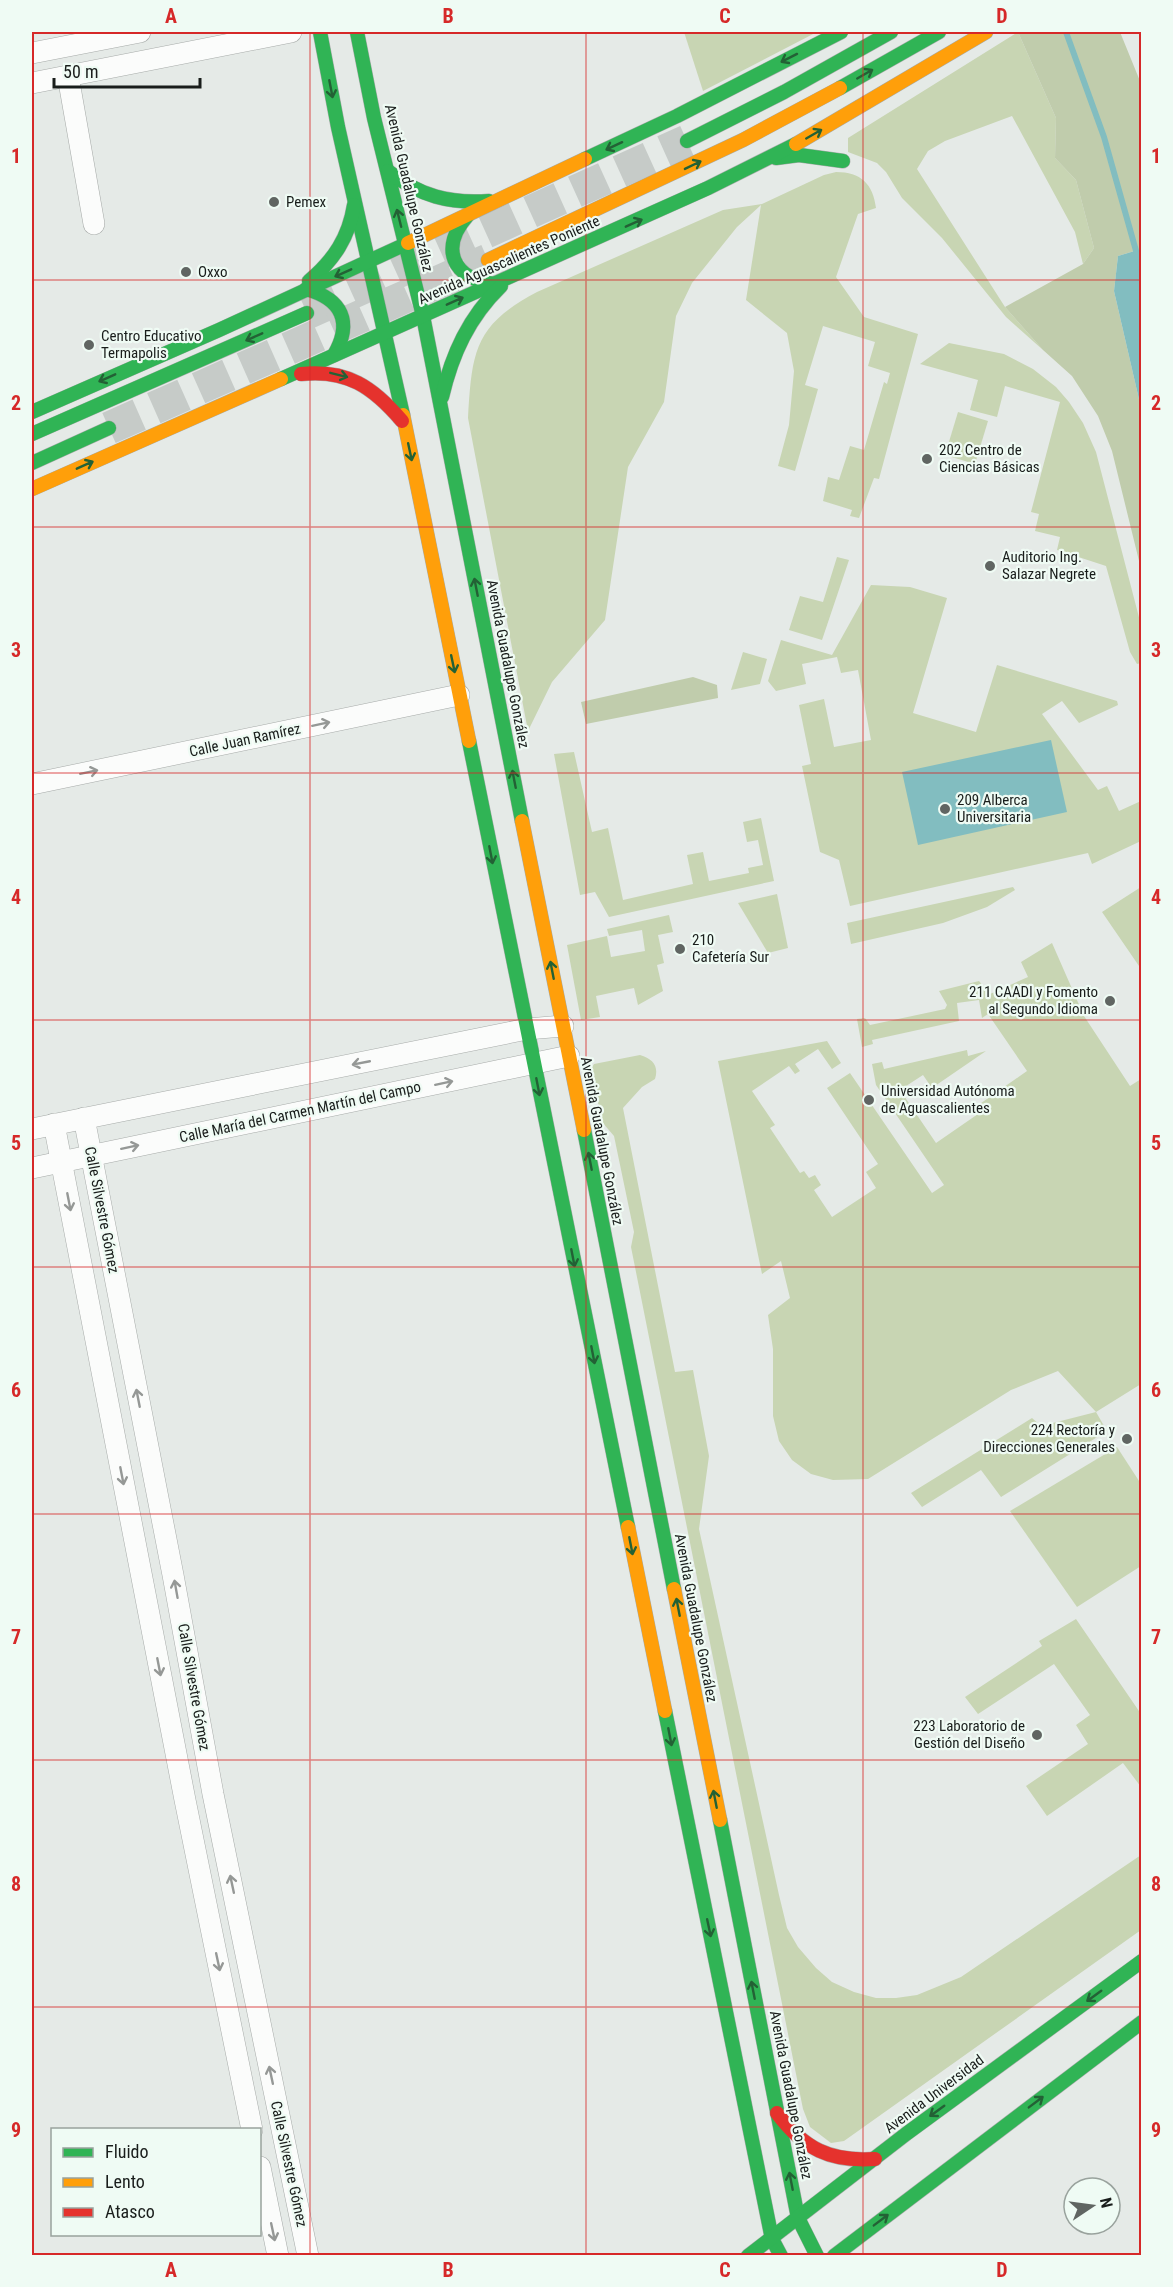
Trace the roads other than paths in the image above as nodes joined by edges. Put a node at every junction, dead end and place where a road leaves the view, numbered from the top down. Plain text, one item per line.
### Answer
1 (140, 32) edge
2 (291, 32) edge
3 (320, 32) edge
4 (357, 32) edge
5 (841, 32) edge
6 (891, 32) edge
7 (939, 32) edge
8 (986, 32) edge
9 (52, 40) edge
10 (32, 52) edge
11 (68, 76) junction
12 (32, 83) edge
13 (687, 141) tunnel mouth
14 (843, 161) dead end
15 (762, 162) junction
16 (388, 171) junction
17 (508, 195) junction
18 (355, 200) junction
19 (468, 215) junction
20 (94, 224) dead end
21 (405, 244) junction
22 (488, 260) tunnel mouth
23 (369, 261) junction
24 (514, 276) junction
25 (495, 284) junction
26 (306, 290) junction
27 (291, 296) junction
28 (307, 313) tunnel mouth
29 (423, 316) junction
30 (386, 333) junction
31 (334, 355) junction
32 (282, 378) junction
33 (440, 405) junction
34 (32, 412) edge
35 (404, 423) junction
36 (109, 428) tunnel mouth
37 (32, 434) edge
38 (32, 463) edge
39 (32, 489) edge
40 (459, 695) junction
41 (32, 784) edge
42 (563, 1026) junction
43 (527, 1029) junction
44 (569, 1056) junction
45 (534, 1064) junction
46 (84, 1118) junction
47 (54, 1124) junction
48 (32, 1129) edge
49 (91, 1155) junction
50 (61, 1162) junction
51 (32, 1168) edge
52 (133, 1369) junction
53 (103, 1375) junction
54 (1142, 1961) edge
55 (743, 2020) junction
56 (1142, 2022) edge
57 (777, 2113) junction
58 (252, 2128) edge
59 (874, 2159) junction
60 (261, 2172) edge
61 (798, 2218) junction
62 (772, 2239) junction
63 (278, 2256) edge
64 (308, 2256) edge
65 (748, 2256) edge
66 (781, 2256) edge
67 (818, 2256) edge
68 (834, 2256) edge

1 - 9 street
2 - 11 street
3 -> 18 main road, Avenida Guadalupe González
4 - 16 main road, Avenida Guadalupe González
5 -> 17 main road
6 - 13 main road
22 -> 7 main road, Avenida Aguascalientes Poniente
15 -> 8 main road, Avenida Aguascalientes Poniente
9 - 10 street
11 - 12 street
11 - 20 street
14 - 15 main road
24 -> 15 main road, Avenida Aguascalientes Poniente
16 - 17 main road
21 -> 16 main road, Avenida Guadalupe González
17 - 19 main road
18 - 23 main road, Avenida Guadalupe González
18 - 27 main road
19 - 21 main road
19 - 25 main road
21 - 23 main road
21 - 29 main road, Avenida Guadalupe González
23 -> 26 main road
23 - 30 main road, Avenida Guadalupe González
24 - 25 main road, Avenida Aguascalientes Poniente
24 - 33 main road
29 -> 25 main road, Avenida Aguascalientes Poniente
26 - 27 main road
26 - 31 main road
27 -> 34 main road
28 -> 37 main road
29 - 30 main road, Avenida Aguascalientes Poniente
29 - 33 main road, Avenida Guadalupe González
30 - 31 main road, Avenida Aguascalientes Poniente
30 - 35 main road, Avenida Guadalupe González
31 - 32 main road, Avenida Aguascalientes Poniente
32 -> 35 main road
39 -> 32 main road, Avenida Aguascalientes Poniente
42 -> 33 main road, Avenida Guadalupe González
35 -> 40 main road, Avenida Guadalupe González
36 - 38 main road
41 -> 40 street, Calle Juan Ramírez
40 -> 43 main road, Avenida Guadalupe González
42 - 43 street
42 - 44 main road, Avenida Guadalupe González
43 - 45 main road, Avenida Guadalupe González
43 -> 46 street
44 - 45 street, Calle María del Carmen Martín del Campo
55 -> 44 main road, Avenida Guadalupe González
49 -> 45 street, Calle María del Carmen Martín del Campo
45 -> 55 main road, Avenida Guadalupe González
46 - 47 street
46 - 49 street, Calle Silvestre Gómez
47 - 48 street
47 - 50 street, Calle Silvestre Gómez
49 - 50 street, Calle María del Carmen Martín del Campo
49 - 52 street, Calle Silvestre Gómez
50 - 51 street, Calle María del Carmen Martín del Campo
50 -> 53 street, Calle Silvestre Gómez
52 - 53 street
64 -> 52 street, Calle Silvestre Gómez
53 -> 58 street, Calle Silvestre Gómez
54 -> 59 main road, Avenida Universidad
55 - 57 main road, Avenida Guadalupe González
55 - 62 main road, Avenida Guadalupe González
68 -> 56 main road
57 - 59 main road
61 -> 57 main road, Avenida Guadalupe González
59 - 61 main road, Avenida Universidad
60 -> 63 street, Calle Silvestre Gómez
61 - 62 main road, Avenida Universidad
61 - 67 main road, Avenida Guadalupe González
62 - 65 main road, Avenida Universidad
62 - 66 main road, Avenida Guadalupe González

